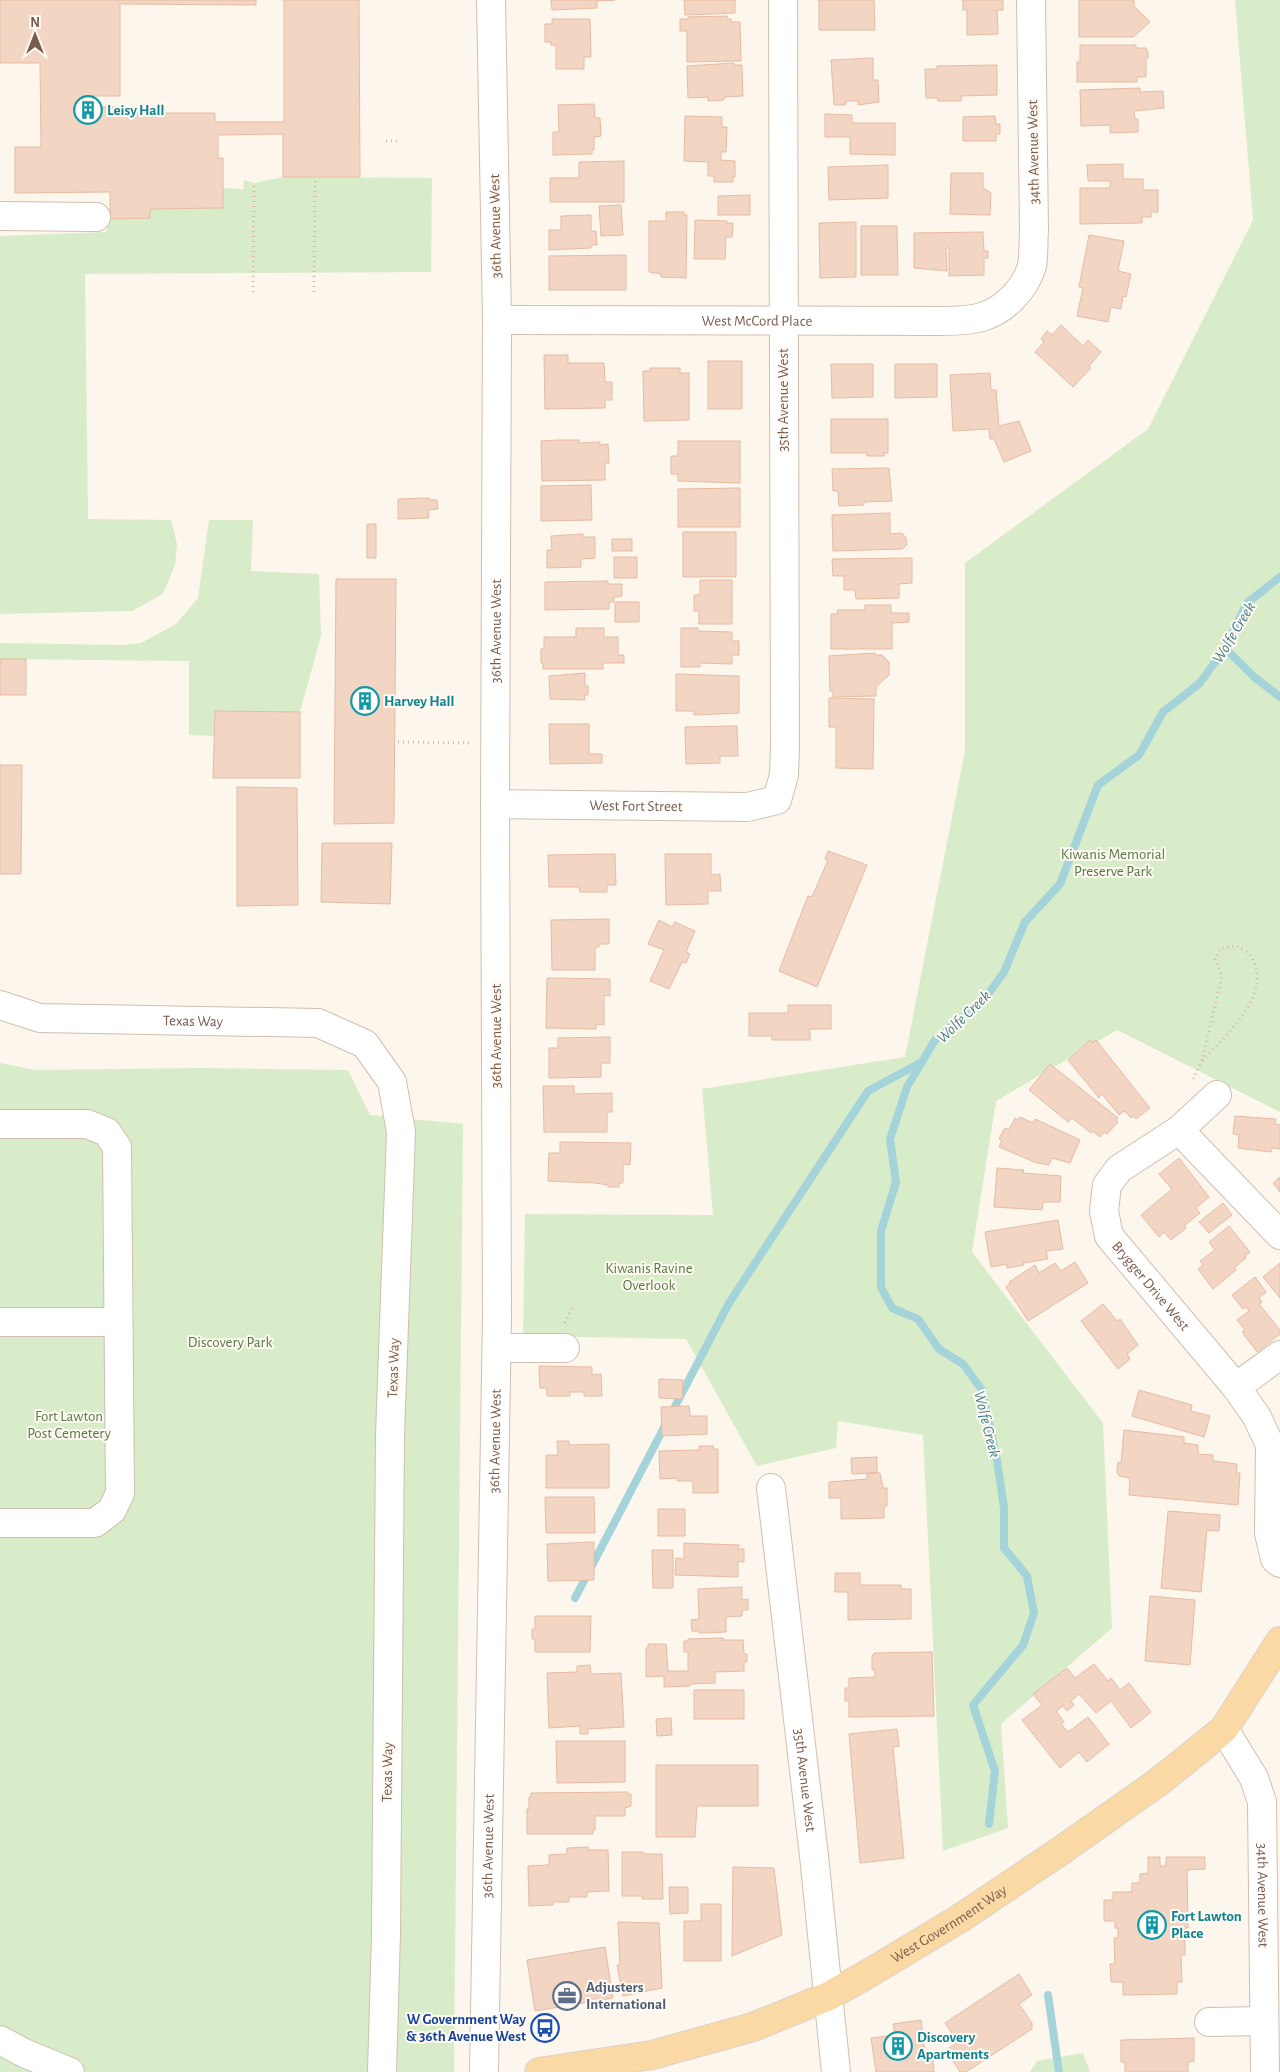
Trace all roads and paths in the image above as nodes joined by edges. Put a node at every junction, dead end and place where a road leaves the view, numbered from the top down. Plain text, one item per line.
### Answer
1 (492, 0) edge
2 (783, 0) edge
3 (1031, 0) edge
4 (386, 141) dead end
5 (402, 141) dead end
6 (315, 177) dead end
7 (254, 183) dead end
8 (0, 216) edge
9 (96, 217) dead end
10 (253, 292) dead end
11 (314, 292) dead end
12 (1012, 299) joint
13 (497, 320) junction
14 (783, 321) junction
15 (398, 742) dead end
16 (444, 743) dead end
17 (776, 800) joint
18 (495, 804) junction
19 (0, 1005) edge
20 (1202, 1061) junction
21 (1190, 1086) dead end
22 (1217, 1095) dead end
23 (0, 1124) edge
24 (1179, 1130) junction
25 (1280, 1235) edge
26 (0, 1322) edge
27 (118, 1322) junction
28 (497, 1348) junction
29 (565, 1348) dead end
30 (1280, 1355) edge
31 (1236, 1387) junction
32 (771, 1488) dead end
33 (0, 1523) edge
34 (1280, 1563) edge
35 (1280, 1640) edge
36 (1224, 1729) junction
37 (829, 1996) junction
38 (1264, 2021) junction
39 (1210, 2022) dead end
40 (0, 2040) edge
41 (652, 2063) edge
42 (70, 2072) edge
43 (382, 2072) edge
44 (484, 2072) edge
45 (539, 2072) edge
46 (836, 2072) edge
47 (1265, 2072) edge

1 - 13 street, 36th Avenue West
2 - 14 street, 35th Avenue West
3 - 12 street, 34th Avenue West
4 - 5 path
6 - 11 path
7 - 10 path
8 - 9 street
12 - 14 street, West McCord Place
13 - 14 street, West McCord Place
13 - 18 street, 36th Avenue West
14 - 17 street, 35th Avenue West
15 - 16 path
17 - 18 street, West Fort Street
18 - 28 street, 36th Avenue West
19 - 43 street, Texas Way
20 - 20 path
20 - 21 path
22 - 24 street, Brygger Drive West
23 - 27 street
24 - 25 street
24 - 31 street, Brygger Drive West
26 - 27 street
27 - 33 street
28 - 29 street
28 - 44 street, 36th Avenue West
30 - 31 street
31 - 34 street, Brygger Drive West
32 - 37 street, 35th Avenue West
35 - 36 main road, West Government Way
36 - 37 main road, West Government Way
36 - 38 street, 34th Avenue West
37 - 41 main road, West Government Way
37 - 46 street, 35th Avenue West
38 - 39 street
38 - 47 street, 34th Avenue West
40 - 42 street
41 - 45 main road, West Government Way

